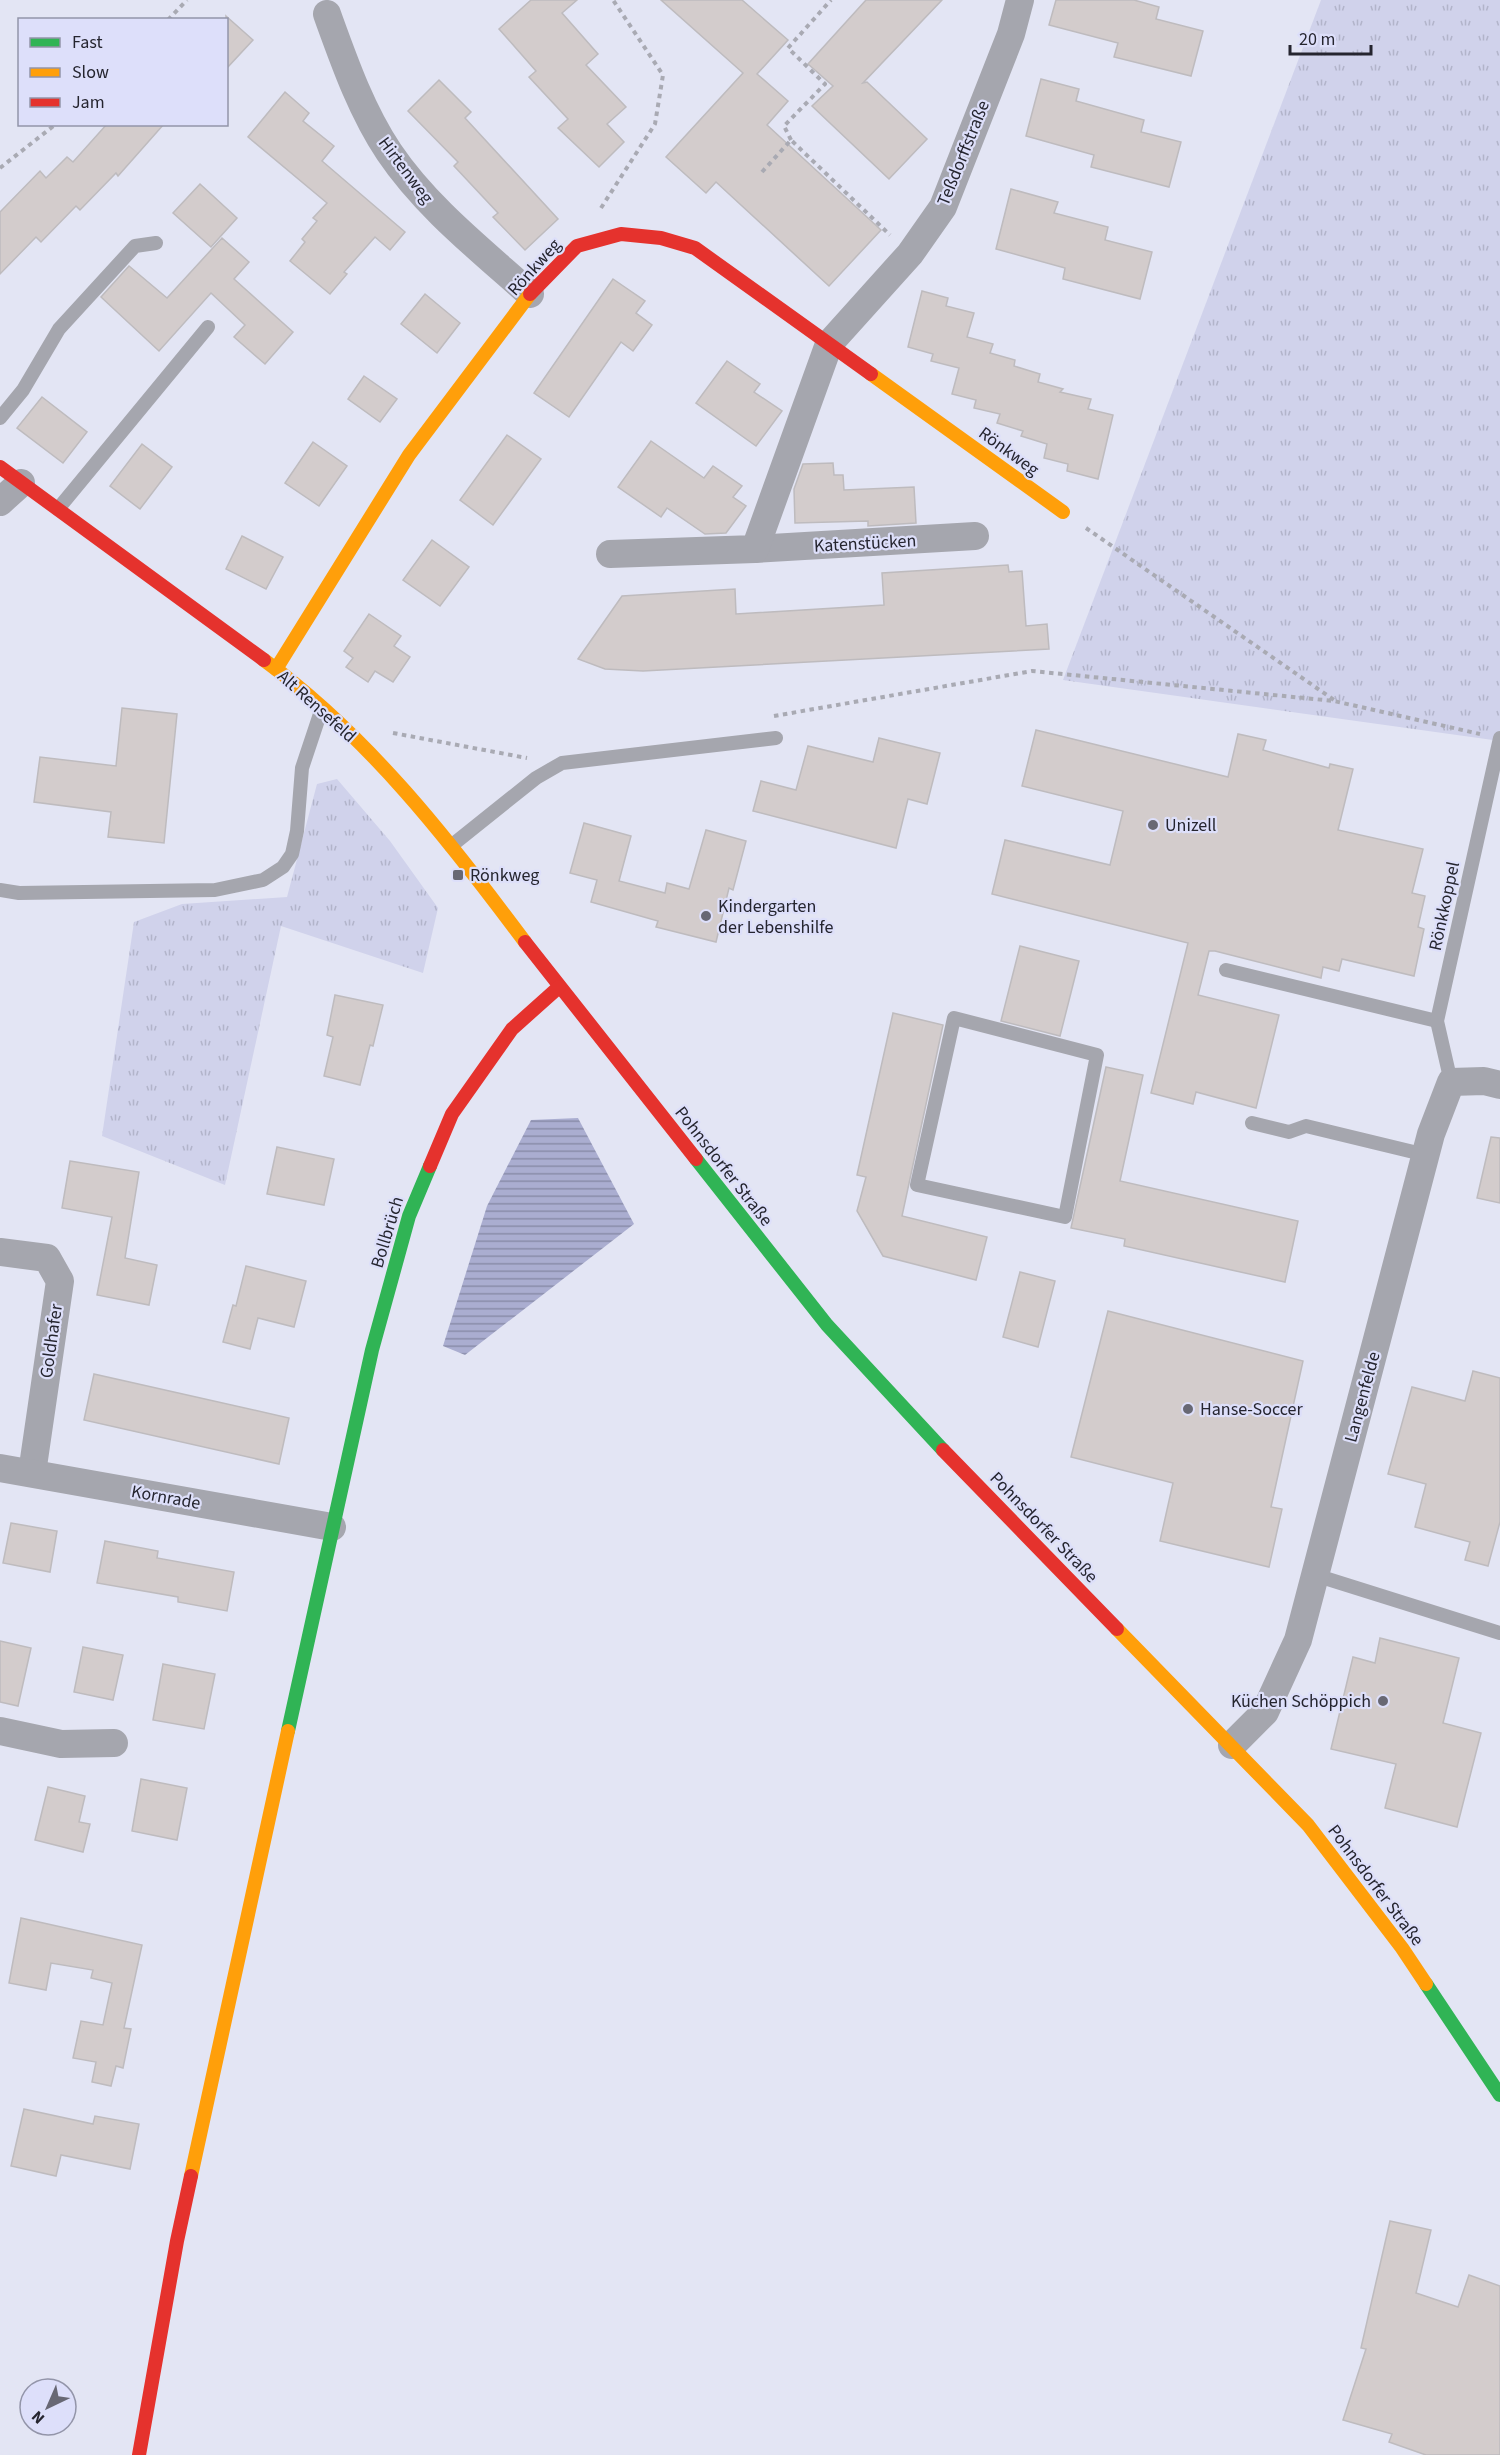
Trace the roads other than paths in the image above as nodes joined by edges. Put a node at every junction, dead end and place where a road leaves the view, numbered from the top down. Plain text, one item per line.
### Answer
1 (1020, 0) edge
2 (327, 14) dead end
3 (156, 243) dead end
4 (530, 294) junction
5 (208, 327) dead end
6 (829, 344) junction
7 (0, 418) edge
8 (10, 475) edge
9 (0, 502) edge
10 (58, 509) junction
11 (1063, 512) road end
12 (975, 536) dead end
13 (755, 549) junction
14 (610, 554) dead end
15 (276, 669) junction
16 (322, 708) junction
17 (776, 738) dead end
18 (1500, 738) edge
19 (451, 846) junction
20 (0, 890) edge
21 (1226, 970) dead end
22 (559, 987) junction
23 (1437, 1022) junction
24 (1451, 1082) junction
25 (1500, 1084) edge
26 (1252, 1123) dead end
27 (1426, 1155) junction
28 (1015, 1207) joint
29 (0, 1252) edge
30 (0, 1468) edge
31 (32, 1473) junction
32 (332, 1527) junction
33 (1315, 1575) junction
34 (1500, 1633) edge
35 (0, 1731) edge
36 (114, 1743) dead end
37 (1232, 1745) junction
38 (1500, 2095) edge
39 (140, 2455) edge

1 - 6 street, Teßdorffstraße
2 - 4 street, Hirtenweg
3 - 7 lane
4 - 6 street, Rönkweg
4 - 15 street, Rönkweg
5 - 10 lane
6 - 11 street, Rönkweg
6 - 13 street
8 - 9 street, Alt Rensefeld
8 - 10 street, Alt Rensefeld
10 - 15 street, Alt Rensefeld
12 - 13 street, Katenstücken
13 - 14 street, Katenstücken
15 - 16 street, Alt Rensefeld
16 - 19 street, Alt Rensefeld
16 - 20 lane
17 - 19 lane
18 - 23 lane, Rönkkoppel
19 - 22 street, Alt Rensefeld
21 - 23 lane
22 - 32 street, Bollbrüch
22 - 37 street, Pohnsdorfer Straße
23 - 24 lane, Rönkkoppel
24 - 25 street
24 - 27 street, Langenfelde
26 - 27 lane
27 - 33 street, Langenfelde
28 - 28 lane
29 - 31 street, Goldhafer
30 - 31 street, Kornrade
31 - 32 street, Kornrade
32 - 39 street, Bollbrüch
33 - 34 lane
33 - 37 street, Langenfelde
35 - 36 street
37 - 38 street, Pohnsdorfer Straße

